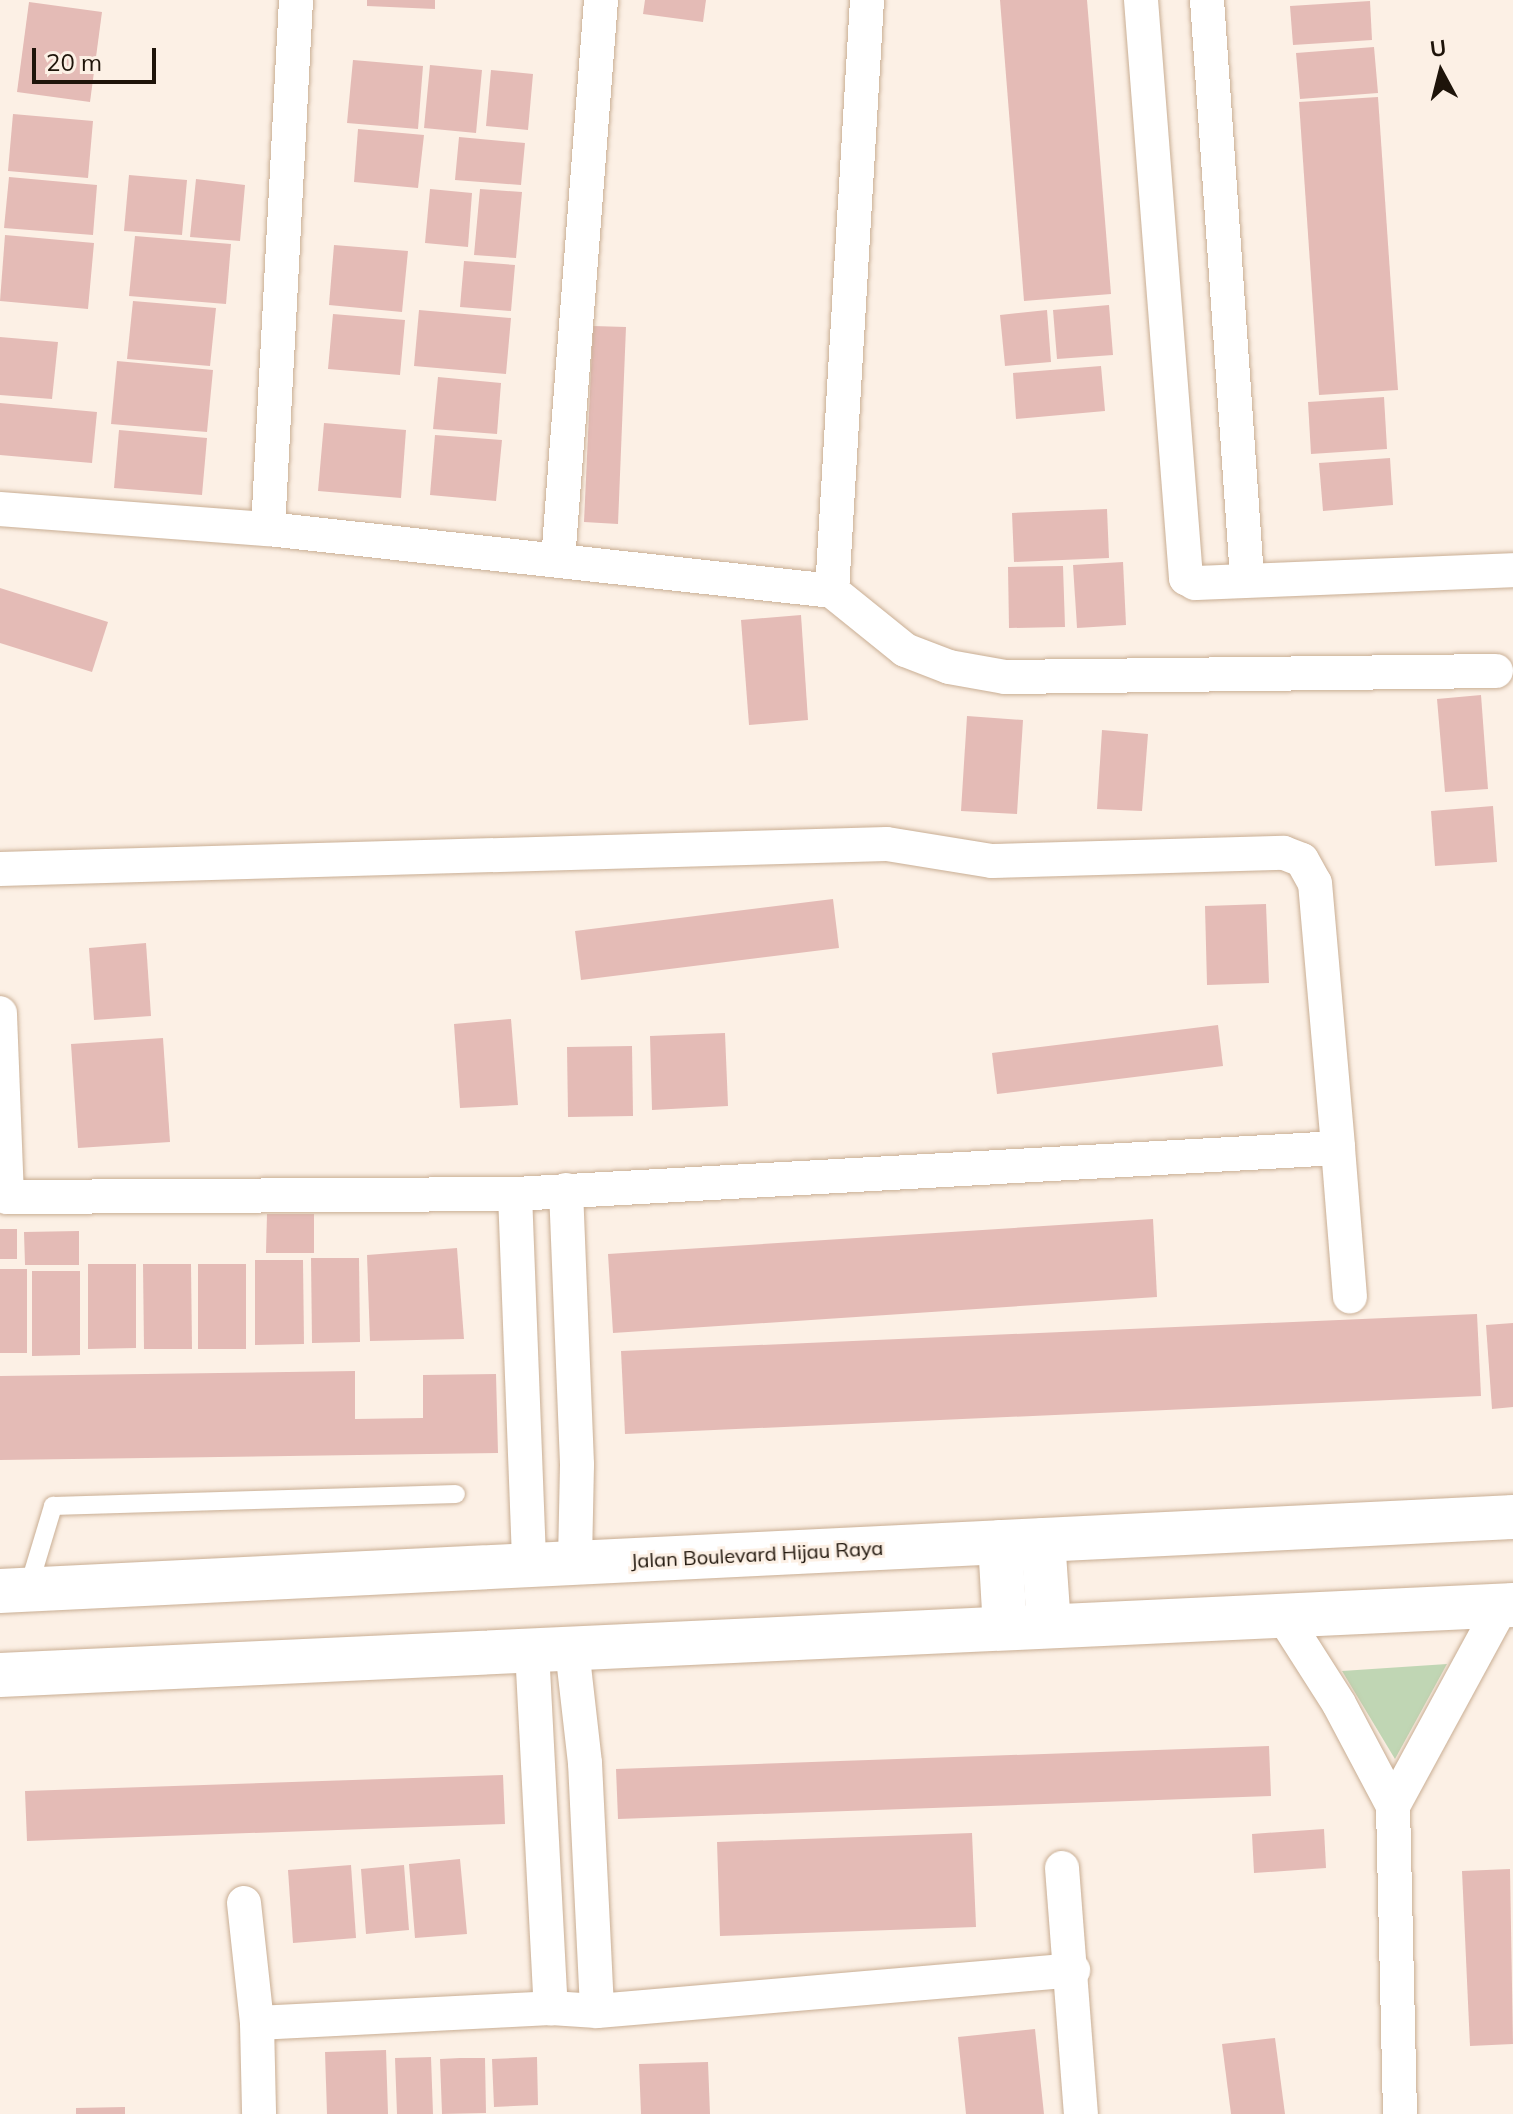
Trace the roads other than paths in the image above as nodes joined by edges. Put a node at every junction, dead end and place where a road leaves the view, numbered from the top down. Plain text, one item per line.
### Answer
1 (296, 0) edge
2 (601, 0) edge
3 (867, 0) edge
4 (1141, 0) edge
5 (1207, 0) edge
6 (0, 509) edge
7 (268, 529) junction
8 (558, 560) junction
9 (1513, 570) edge
10 (1247, 578) junction
11 (832, 591) junction
12 (1496, 671) dead end
13 (0, 869) edge
14 (0, 1013) edge
15 (1338, 1148) junction
16 (566, 1190) junction
17 (515, 1194) junction
18 (4, 1197) edge
19 (1350, 1297) dead end
20 (573, 1343) junction
21 (520, 1345) junction
22 (456, 1494) dead end
23 (1513, 1517) edge
24 (1043, 1540) junction
25 (1000, 1542) junction
26 (575, 1563) junction
27 (529, 1565) junction
28 (14, 1590) edge
29 (1508, 1605) edge
30 (1283, 1616) junction
31 (1049, 1626) junction
32 (1005, 1628) junction
33 (552, 1650) junction
34 (0, 1675) edge
35 (1393, 1806) junction
36 (1062, 1868) dead end
37 (244, 1903) dead end
38 (1073, 1970) junction
39 (551, 2008) junction
40 (597, 2011) junction
41 (257, 2023) junction
42 (259, 2114) edge
43 (1081, 2114) edge
44 (1400, 2114) edge

1 - 7 street
2 - 8 street
3 - 11 street
4 - 10 street
5 - 10 street
6 - 7 street
7 - 8 street
8 - 11 street
9 - 10 street
11 - 12 street
13 - 15 street
14 - 18 street
15 - 16 street
15 - 19 street
16 - 17 street
16 - 20 street
17 - 18 street
17 - 21 street
20 - 21 street
20 - 26 street
21 - 27 street
22 - 28 lane
23 - 24 street, Jalan Boulevard Hijau Raya
24 - 25 street, Jalan Boulevard Hijau Raya
24 - 31 street
25 - 26 street, Jalan Boulevard Hijau Raya
25 - 32 street
26 - 27 street, Jalan Boulevard Hijau Raya
27 - 28 street, Jalan Boulevard Hijau Raya
29 - 30 street
29 - 35 street
30 - 31 street
30 - 35 street
31 - 32 street
32 - 33 street
33 - 34 street
33 - 39 street
33 - 40 street
35 - 44 street
36 - 38 street
37 - 41 street
38 - 40 street
38 - 43 street
39 - 40 street
39 - 41 street
41 - 42 street

